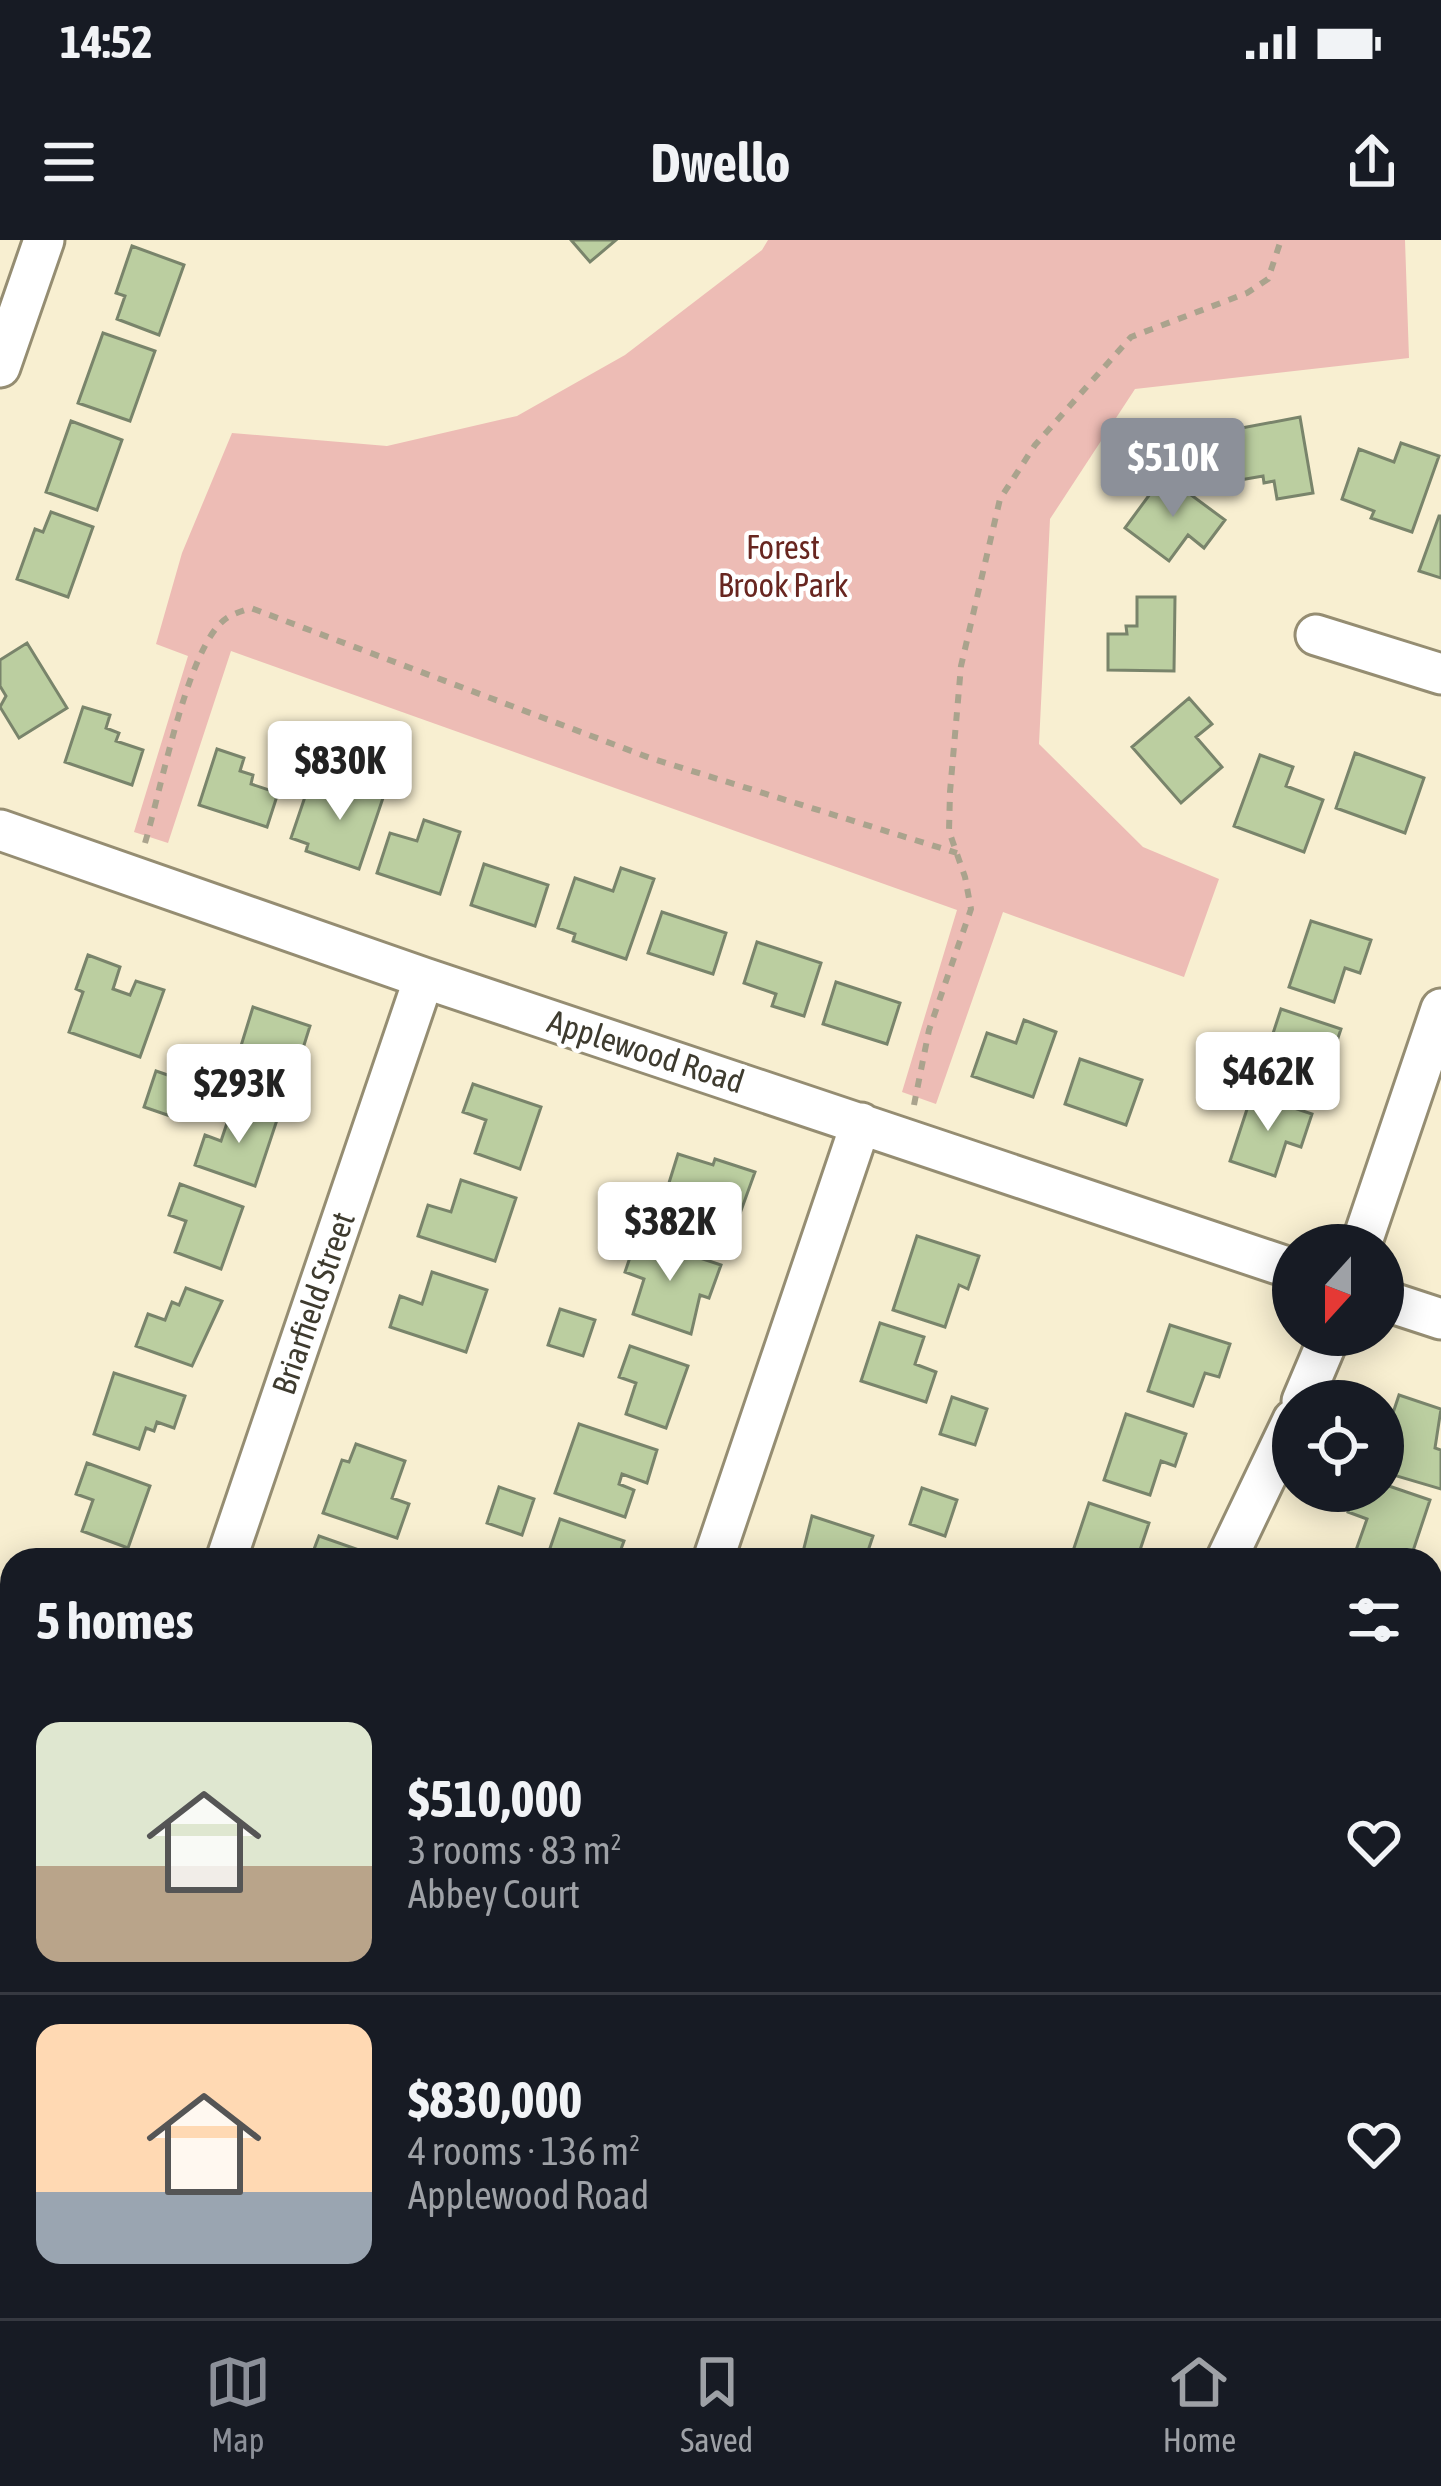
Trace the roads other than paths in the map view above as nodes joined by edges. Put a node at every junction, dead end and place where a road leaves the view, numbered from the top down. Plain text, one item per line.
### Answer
1 (44, 240) edge
2 (0, 367) edge
3 (1316, 635) dead end
4 (1441, 674) edge
5 (0, 830) edge
6 (424, 979) junction
7 (1441, 1010) edge
8 (861, 1123) junction
9 (1368, 1224) edge
10 (1272, 1262) edge
11 (1404, 1307) edge
12 (1441, 1319) edge
13 (1272, 1464) edge
14 (230, 1548) edge
15 (717, 1548) edge
16 (1232, 1548) edge

1 - 2 street
3 - 4 street
5 - 6 street, Applewood Road
6 - 8 street, Applewood Road
6 - 14 street, Briarfield Street
7 - 9 street
8 - 10 street, Applewood Road
8 - 15 street
11 - 12 street
13 - 16 street

